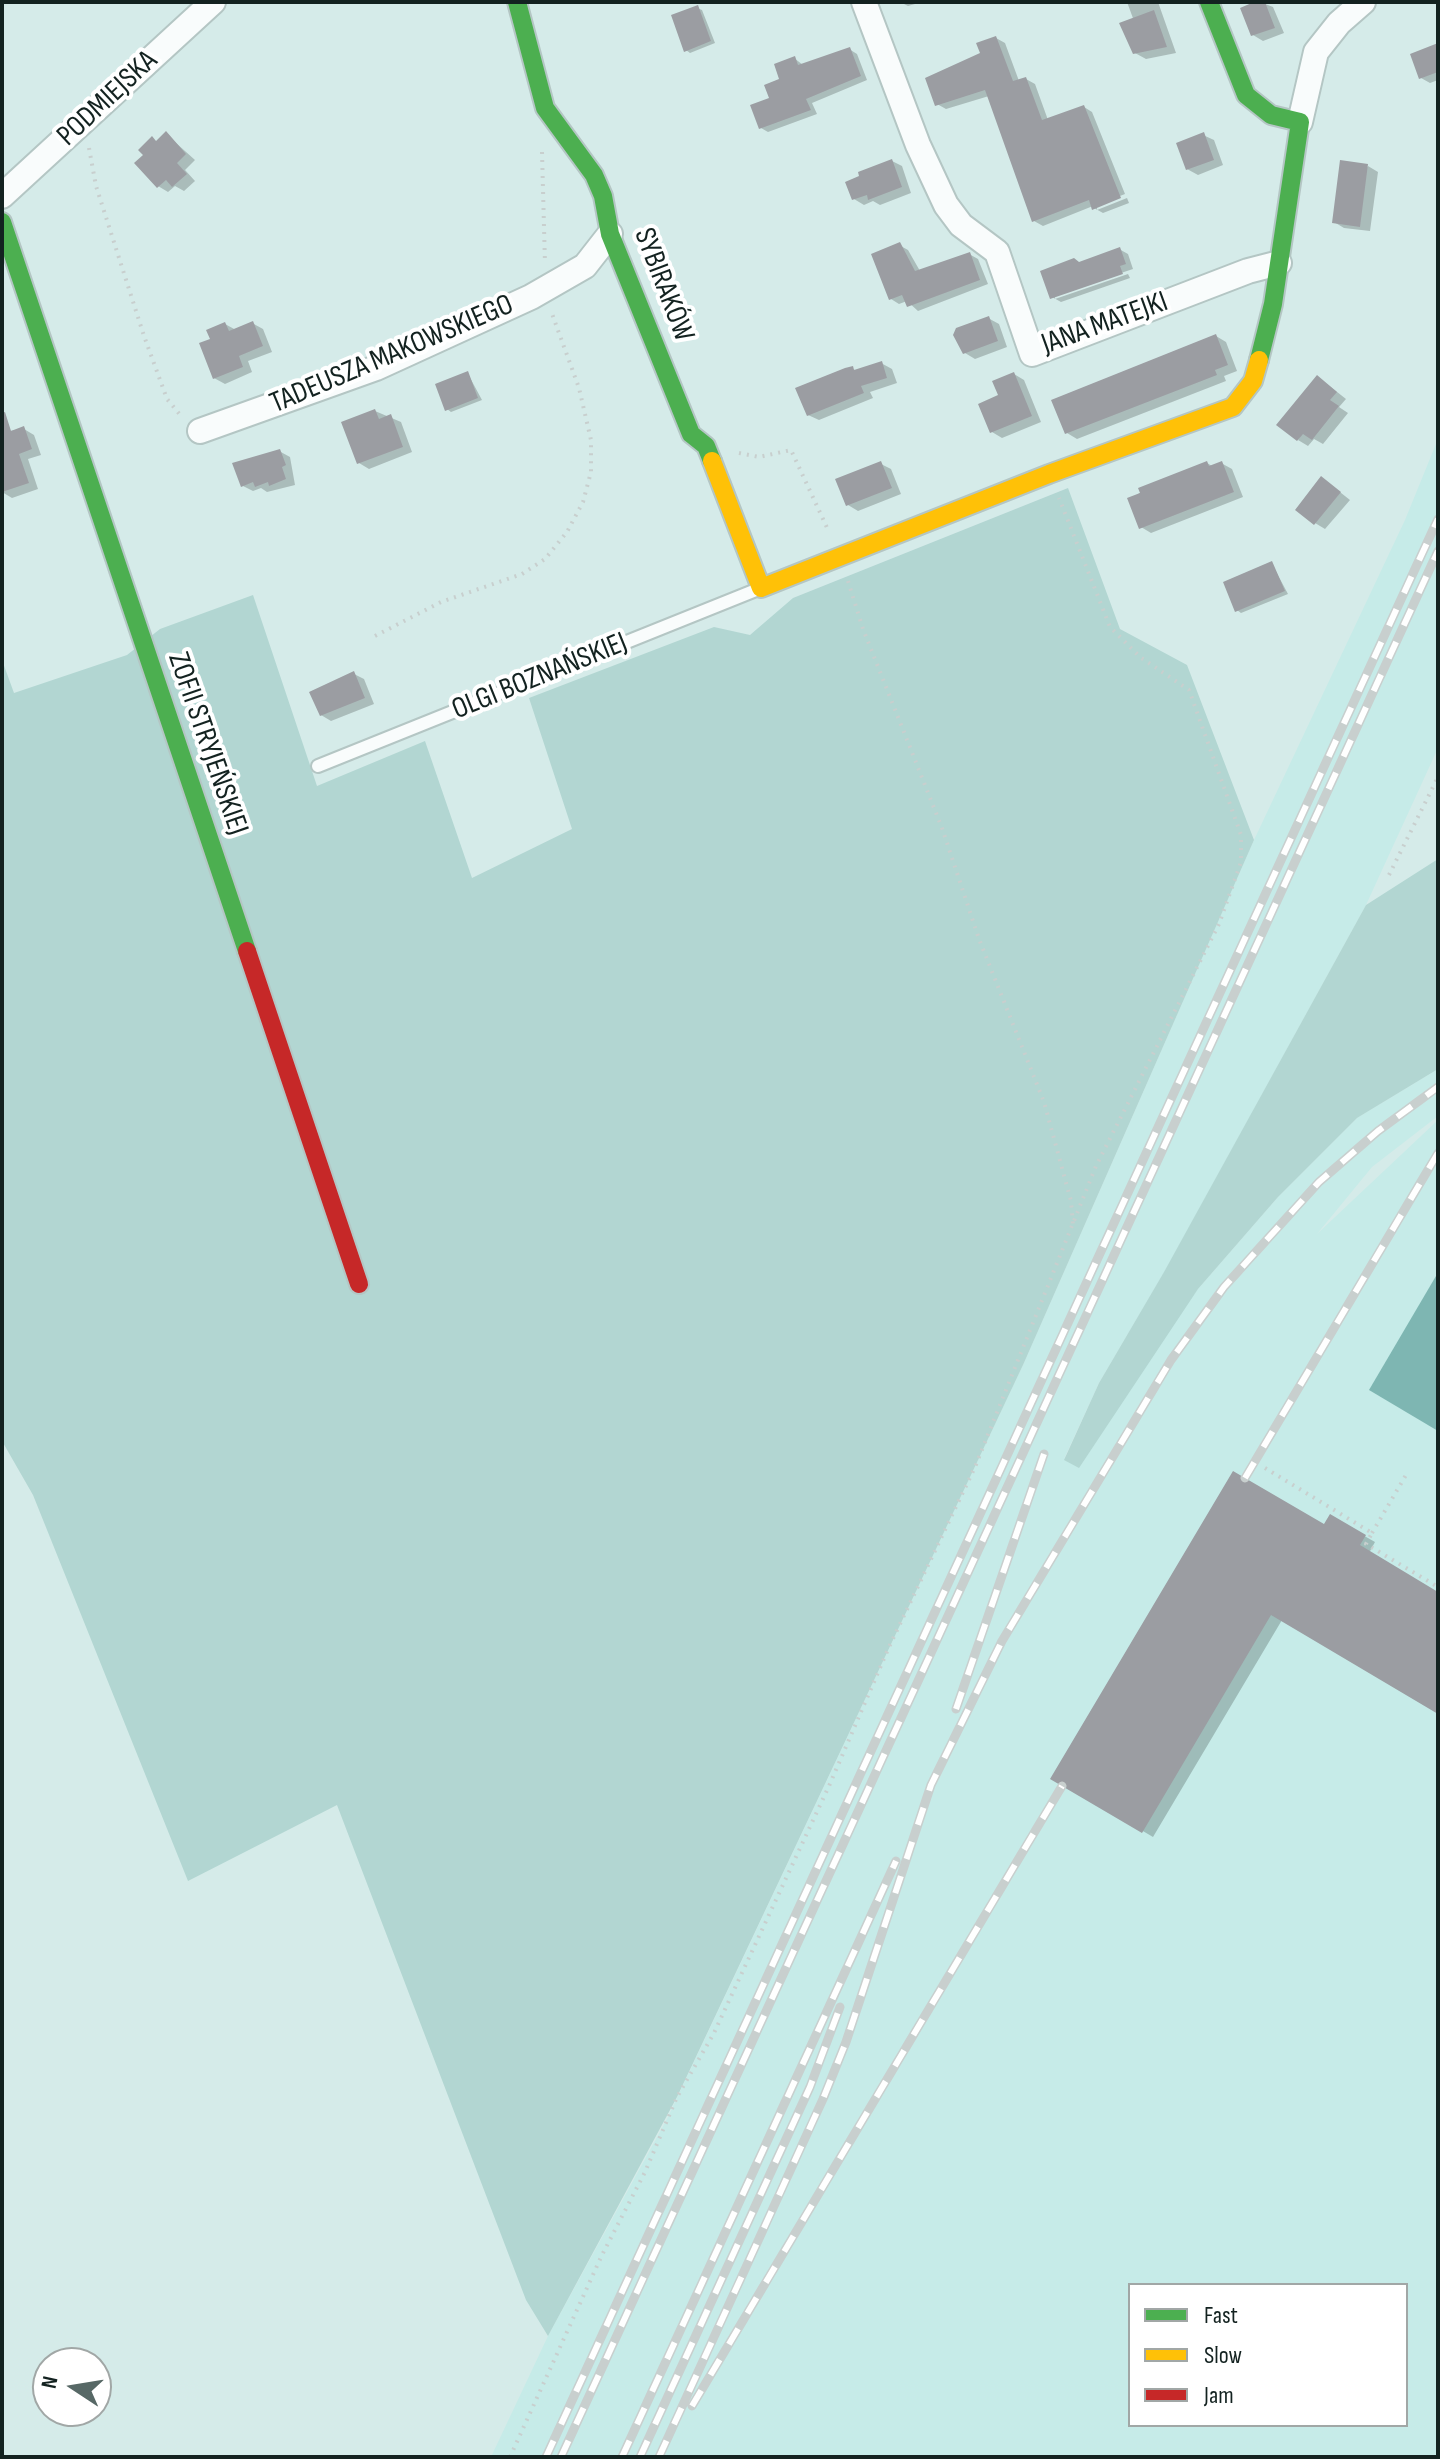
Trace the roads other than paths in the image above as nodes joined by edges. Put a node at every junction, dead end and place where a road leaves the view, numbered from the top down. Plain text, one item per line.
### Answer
1 (213, 2) edge
2 (517, 2) edge
3 (864, 2) edge
4 (1209, 2) edge
5 (1363, 2) edge
6 (1300, 122) junction
7 (2, 196) edge
8 (2, 222) edge
9 (610, 234) junction
10 (1279, 263) junction
11 (200, 431) road end
12 (761, 588) junction
13 (318, 766) dead end
14 (359, 1284) dead end

1 - 7 street, PODMIEJSKA
2 - 9 street, SYBIRAKÓW
3 - 10 street, JANA MATEJKI
4 - 6 street
5 - 6 street
6 - 10 street
8 - 14 street, ZOFII STRYJEŃSKIEJ
9 - 11 street, TADEUSZA MAKOWSKIEGO
9 - 12 street, SYBIRAKÓW
10 - 12 street
12 - 13 lane, OLGI BOZNAŃSKIEJ

